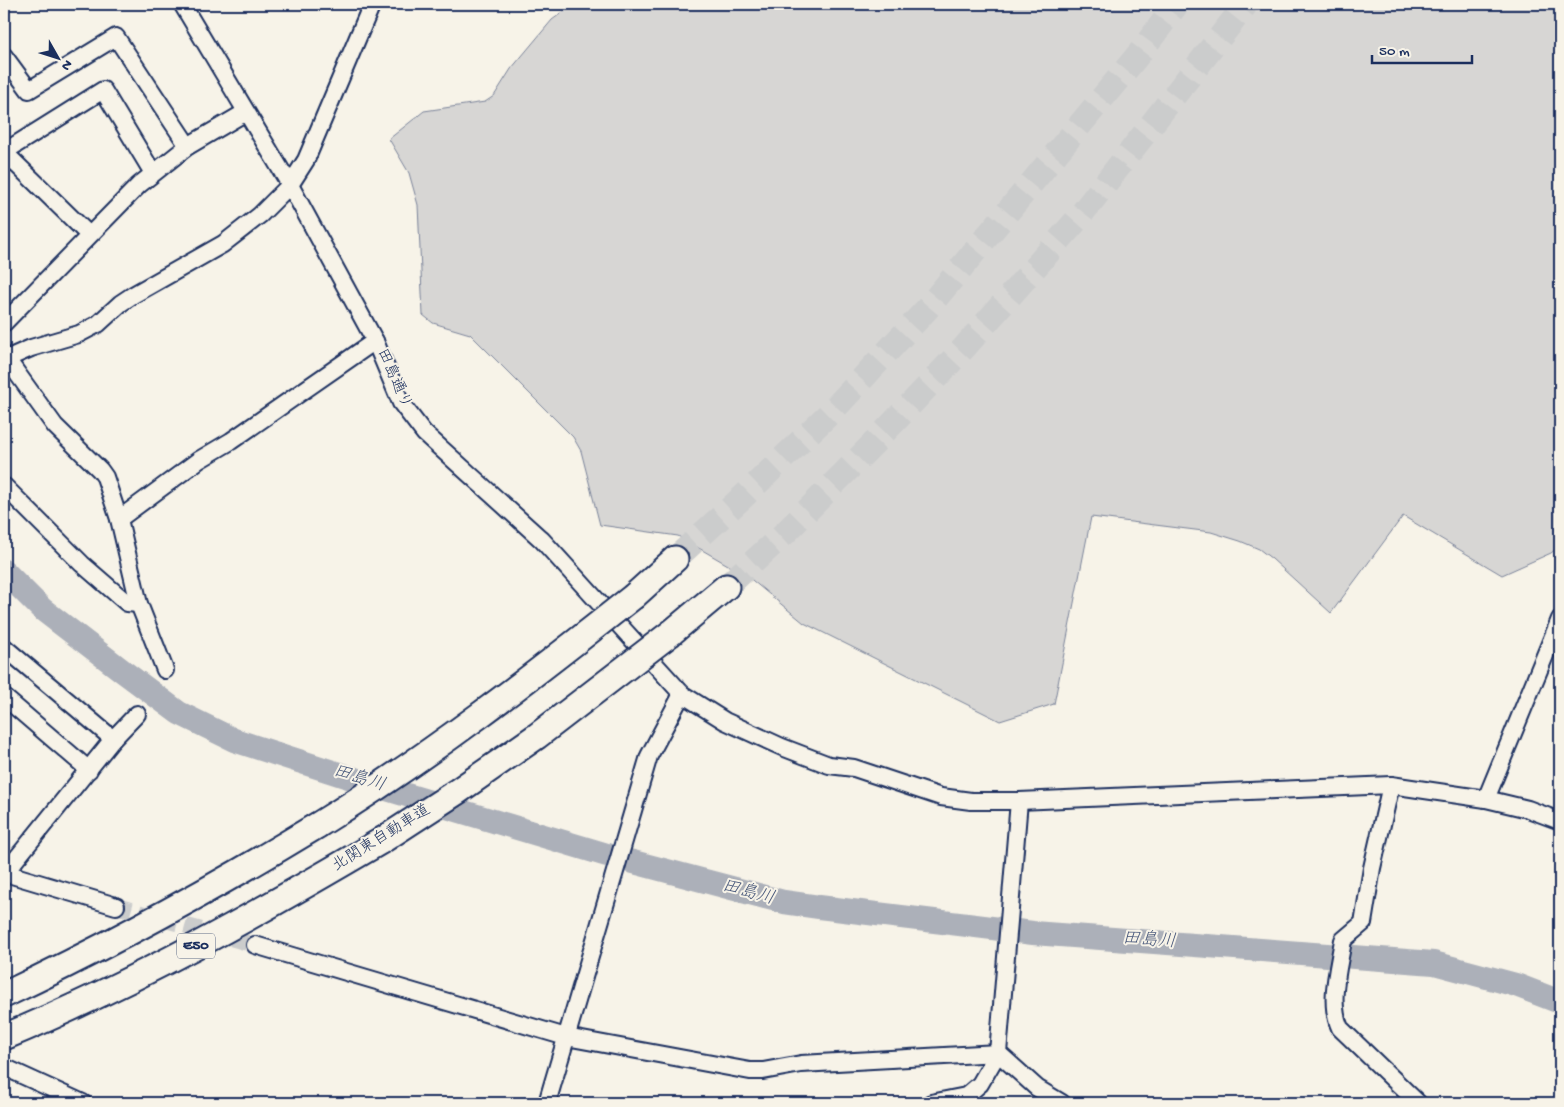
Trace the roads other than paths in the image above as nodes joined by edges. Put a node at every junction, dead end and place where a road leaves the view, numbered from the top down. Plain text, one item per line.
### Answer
1 (182, 4) edge
2 (372, 4) edge
3 (4, 56) edge
4 (246, 112) junction
5 (188, 146) junction
6 (4, 152) edge
7 (153, 173) junction
8 (290, 185) junction
9 (89, 235) junction
10 (4, 323) edge
11 (375, 341) junction
12 (5, 357) edge
13 (4, 486) edge
14 (119, 519) junction
15 (675, 559) tunnel mouth
16 (726, 587) tunnel mouth
17 (139, 604) junction
18 (1560, 619) edge
19 (4, 647) edge
20 (165, 670) dead end
21 (682, 694) junction
22 (4, 697) edge
23 (137, 714) dead end
24 (113, 739) junction
25 (89, 770) junction
26 (1391, 785) junction
27 (1486, 799) junction
28 (1019, 801) junction
29 (1560, 821) edge
30 (4, 874) edge
31 (116, 906) tunnel mouth
32 (254, 945) tunnel mouth
33 (4, 995) edge
34 (4, 1037) edge
35 (566, 1037) junction
36 (998, 1052) junction
37 (4, 1067) edge
38 (83, 1103) edge
39 (547, 1103) edge
40 (931, 1103) edge
41 (1062, 1103) edge
42 (1418, 1103) edge

1 - 4 street, 田島通り
2 - 8 street
3 - 5 street
4 - 5 street
4 - 8 street, 田島通り
5 - 7 street
6 - 7 street
6 - 9 street
7 - 9 street
8 - 11 street, 田島通り
8 - 12 street
9 - 10 street
11 - 14 street
11 - 21 street, 田島通り
12 - 14 street
13 - 17 street
14 - 17 street
15 - 33 highway, E50, bridge
16 - 34 highway, 北関東自動車道 / E50, bridge
17 - 20 street
18 - 27 street
19 - 24 street
21 - 28 street, 田島通り
21 - 35 street
22 - 25 street
23 - 24 street
24 - 25 street
25 - 30 street
26 - 27 street, 田島通り
26 - 28 street, 田島通り
26 - 42 street
27 - 29 street, 田島通り
28 - 36 street
30 - 31 street
32 - 35 street
35 - 36 street
35 - 39 street
36 - 40 street
36 - 41 street
37 - 38 street

